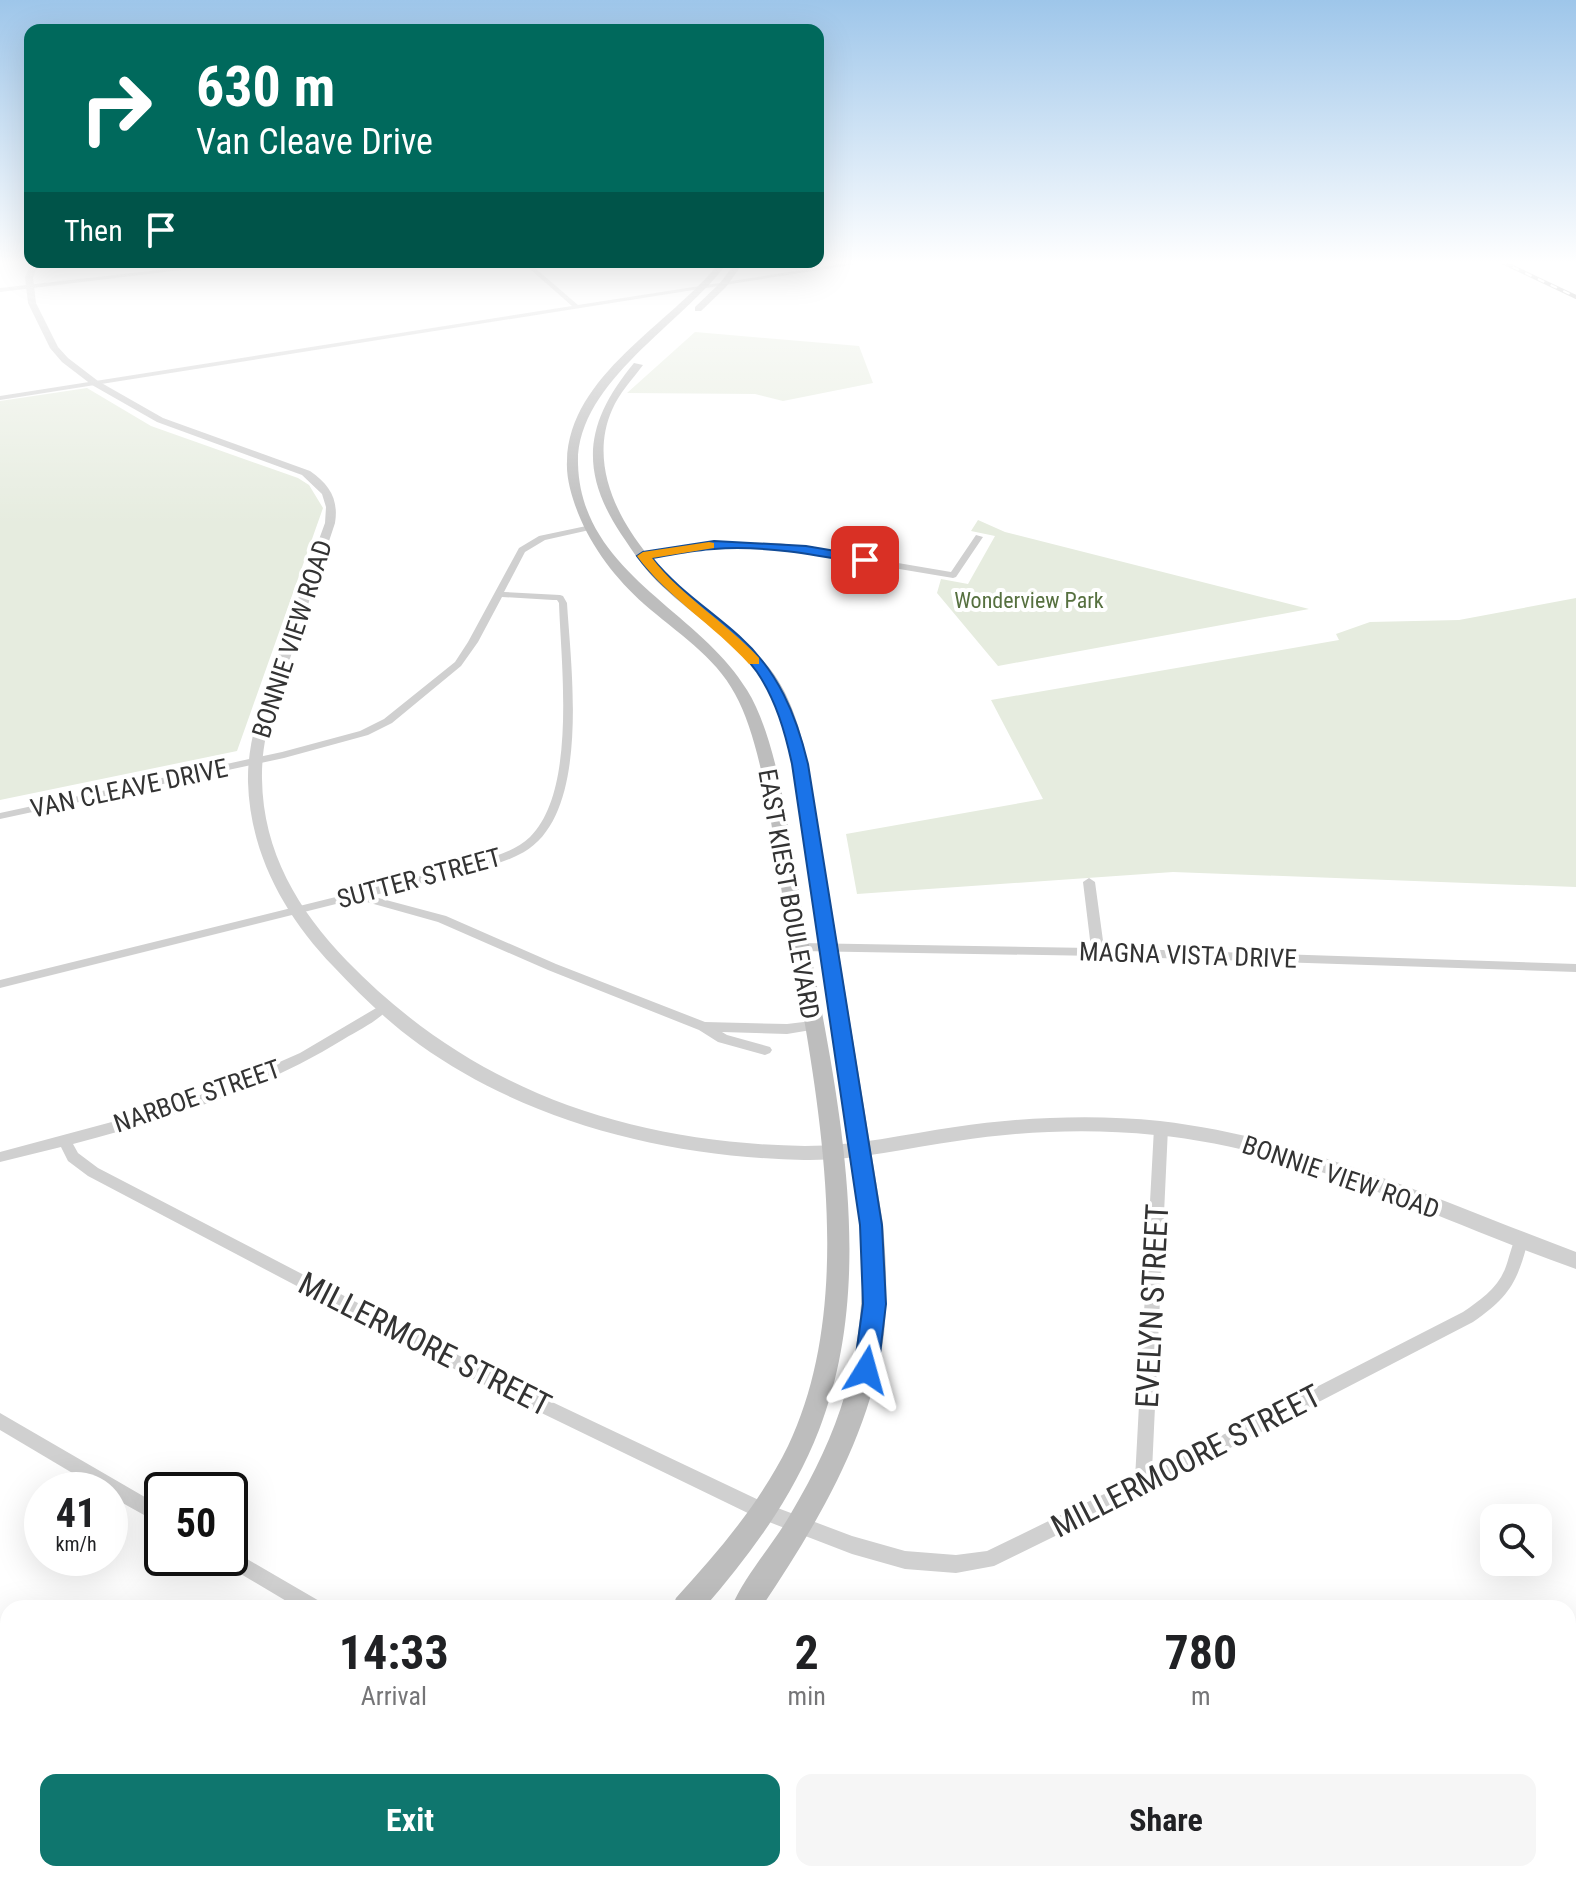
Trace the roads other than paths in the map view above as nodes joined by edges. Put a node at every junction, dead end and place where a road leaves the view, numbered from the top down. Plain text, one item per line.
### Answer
1 (55, 349) edge
2 (312, 349) edge
3 (639, 349) edge
4 (656, 349) edge
5 (95, 383) junction
6 (0, 398) edge
7 (600, 402) junction
8 (591, 527) junction
9 (979, 537) dead end
10 (643, 556) junction
11 (500, 594) junction
12 (255, 761) junction
13 (0, 816) edge
14 (1089, 882) dead end
15 (355, 895) junction
16 (295, 912) junction
17 (800, 947) junction
18 (828, 947) junction
19 (1098, 952) junction
20 (1576, 968) edge
21 (0, 984) edge
22 (383, 1008) junction
23 (812, 1026) junction
24 (704, 1027) junction
25 (765, 1050) dead end
26 (1161, 1128) junction
27 (64, 1140) junction
28 (860, 1149) junction
29 (830, 1151) junction
30 (0, 1157) edge
31 (1521, 1241) junction
32 (1576, 1261) edge
33 (0, 1421) edge
34 (1143, 1484) junction
35 (144, 1506) edge
36 (762, 1511) junction
37 (801, 1527) junction
38 (248, 1569) edge
39 (301, 1600) edge
40 (692, 1600) edge
41 (751, 1600) edge

1 - 5 street, BONNIE VIEW ROAD
2 - 5 street
3 - 7 main road, EAST KIEST BOULEVARD
4 - 7 main road, EAST KIEST BOULEVARD
5 - 6 street
5 - 12 street, BONNIE VIEW ROAD
7 - 8 main road, EAST KIEST BOULEVARD
7 - 10 main road, EAST KIEST BOULEVARD
8 - 11 street, VAN CLEAVE DRIVE
8 - 17 main road, EAST KIEST BOULEVARD
9 - 10 street
10 - 18 main road, EAST KIEST BOULEVARD
11 - 12 street, VAN CLEAVE DRIVE
11 - 15 street, SUTTER STREET
12 - 13 street, VAN CLEAVE DRIVE
12 - 16 street, BONNIE VIEW ROAD
14 - 19 street
15 - 16 street, SUTTER STREET
15 - 24 street
16 - 21 street, SUTTER STREET
16 - 22 street, BONNIE VIEW ROAD
17 - 18 street, MAGNA VISTA DRIVE
17 - 23 main road, EAST KIEST BOULEVARD
18 - 19 street, MAGNA VISTA DRIVE
18 - 28 main road, EAST KIEST BOULEVARD
19 - 20 street, MAGNA VISTA DRIVE
22 - 27 street, NARBOE STREET
22 - 29 street, BONNIE VIEW ROAD
23 - 24 street
23 - 29 main road, EAST KIEST BOULEVARD
24 - 25 street
26 - 28 street, BONNIE VIEW ROAD
26 - 31 street, BONNIE VIEW ROAD
26 - 34 street, EVELYN STREET
27 - 30 street, NARBOE STREET
27 - 36 street, MILLERMORE STREET
28 - 29 street, BONNIE VIEW ROAD
28 - 37 main road, EAST KIEST BOULEVARD
29 - 36 main road, EAST KIEST BOULEVARD
31 - 32 street, BONNIE VIEW ROAD
31 - 34 street, MILLERMOORE STREET
33 - 35 street
34 - 37 street, MILLERMOORE STREET
36 - 37 street, MILLERMORE STREET
36 - 40 main road, EAST KIEST BOULEVARD
37 - 41 main road, EAST KIEST BOULEVARD
38 - 39 street

